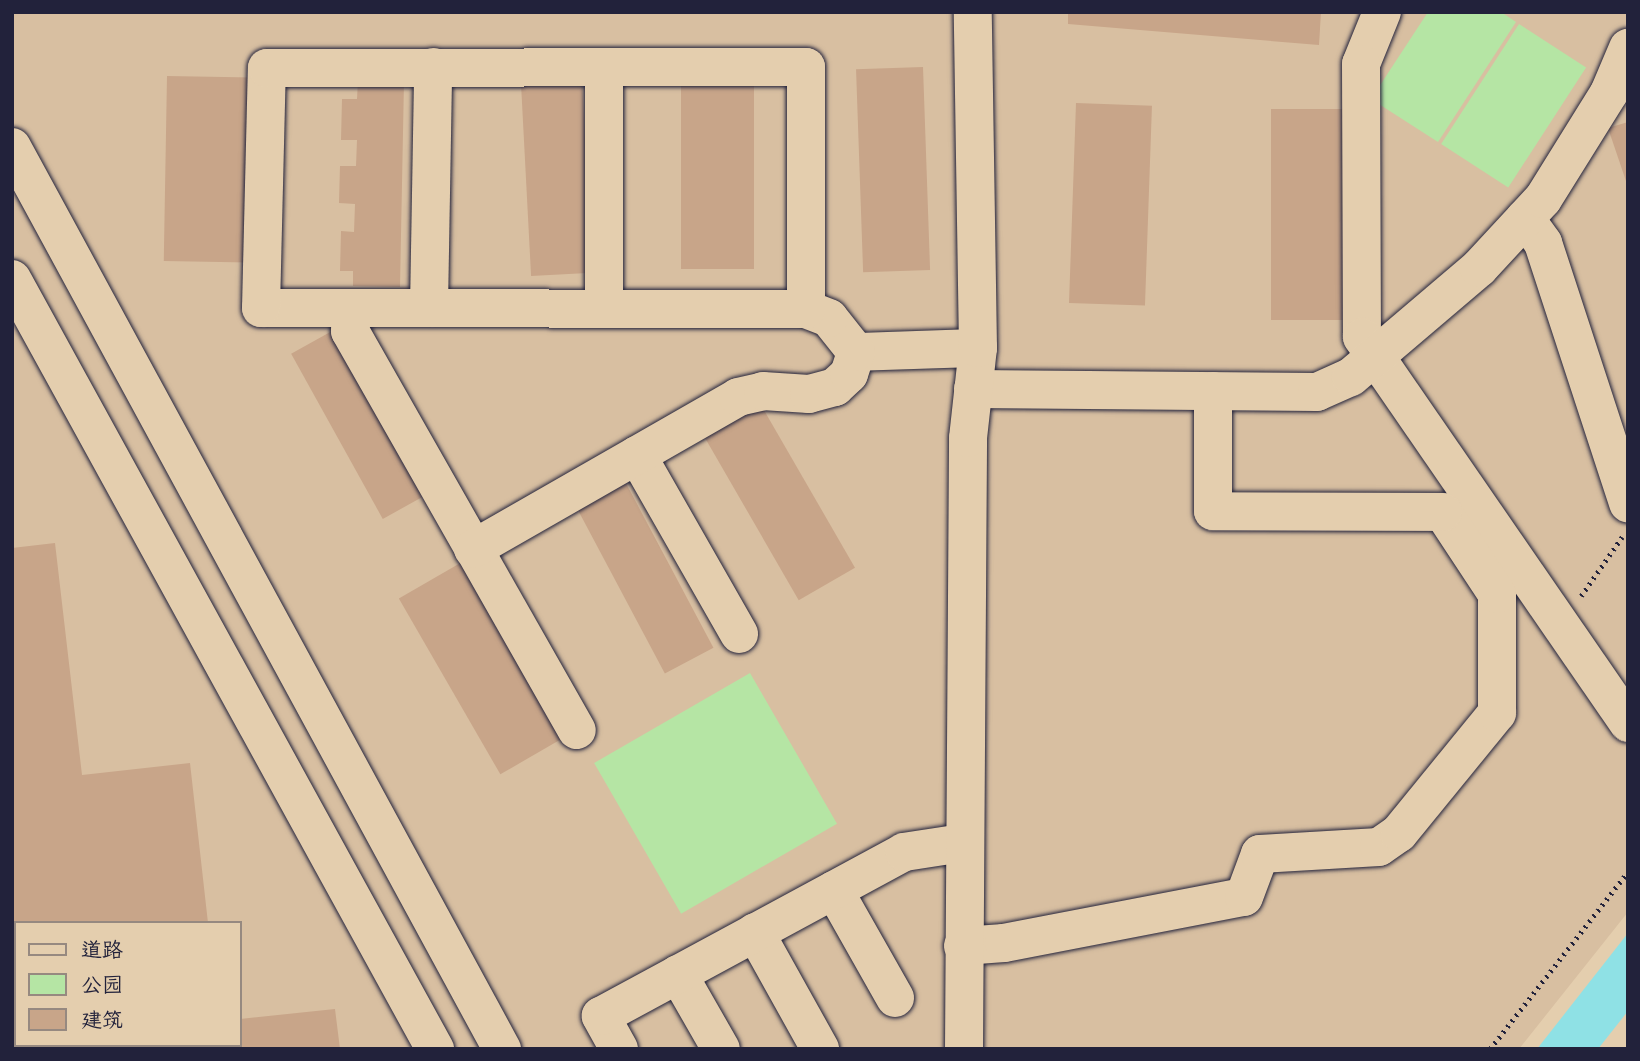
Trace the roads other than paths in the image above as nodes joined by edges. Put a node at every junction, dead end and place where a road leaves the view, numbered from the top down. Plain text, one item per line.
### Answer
1 (973, 12) edge
2 (1382, 12) edge
3 (1628, 48) edge
4 (433, 67) junction
5 (604, 68) junction
6 (12, 148) edge
7 (1525, 218) junction
8 (12, 279) edge
9 (352, 308) junction
10 (429, 308) junction
11 (604, 309) junction
12 (806, 309) junction
13 (978, 348) junction
14 (856, 352) junction
15 (1374, 358) junction
16 (973, 389) junction
17 (1213, 391) junction
18 (637, 455) junction
19 (1628, 503) edge
20 (474, 549) junction
21 (739, 634) dead end
22 (1628, 723) edge
23 (577, 730) dead end
24 (962, 843) junction
25 (834, 890) junction
26 (755, 932) junction
27 (963, 946) junction
28 (678, 974) junction
29 (895, 998) dead end
30 (435, 1049) edge
31 (502, 1049) edge
32 (619, 1049) edge
33 (720, 1049) edge
34 (820, 1049) edge
35 (964, 1049) edge

1 - 13 street
2 - 15 street
3 - 7 street
4 - 5 street
4 - 9 street
4 - 10 street
5 - 11 street
5 - 12 street
6 - 31 street
7 - 15 street
7 - 19 street
8 - 30 street
9 - 10 street
9 - 20 street
10 - 11 street
11 - 12 street
12 - 14 street
13 - 14 street
13 - 16 street
14 - 18 street
15 - 17 street
15 - 22 street
16 - 17 street
16 - 24 street
17 - 27 street
18 - 20 street
18 - 21 street
20 - 23 street
24 - 25 street
24 - 27 street
25 - 26 street
25 - 29 street
26 - 28 street
26 - 34 street
27 - 35 street
28 - 32 street
28 - 33 street

